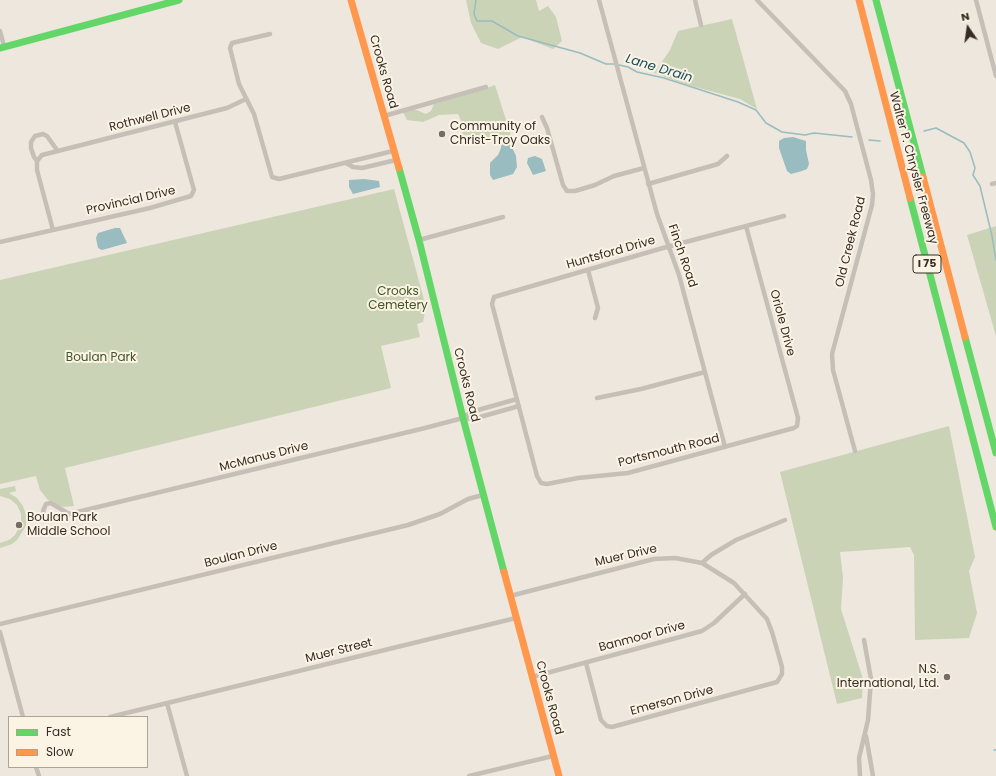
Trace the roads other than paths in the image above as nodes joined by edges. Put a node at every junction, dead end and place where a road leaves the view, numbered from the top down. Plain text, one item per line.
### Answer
1 (179, 0) edge
2 (351, 0) edge
3 (598, 0) edge
4 (695, 0) edge
5 (757, 0) edge
6 (859, 0) edge
7 (876, 0) edge
8 (976, 0) edge
9 (702, 25) dead end
10 (0, 31) edge
11 (270, 34) dead end
12 (2, 47) edge
13 (996, 76) edge
14 (486, 87) dead end
15 (246, 99) junction
16 (384, 116) junction
17 (542, 117) dead end
18 (175, 122) junction
19 (57, 150) junction
20 (393, 151) junction
21 (727, 156) dead end
22 (396, 160) junction
23 (37, 162) junction
24 (346, 163) junction
25 (644, 168) junction
26 (648, 184) junction
27 (784, 216) dead end
28 (504, 217) dead end
29 (746, 226) junction
30 (53, 230) junction
31 (419, 240) junction
32 (0, 242) edge
33 (668, 247) junction
34 (588, 270) junction
35 (595, 318) dead end
36 (705, 372) junction
37 (597, 398) dead end
38 (517, 399) junction
39 (519, 406) junction
40 (463, 418) junction
41 (798, 424) joint
42 (725, 447) junction
43 (855, 451) dead end
44 (996, 453) edge
45 (483, 495) junction
46 (70, 514) junction
47 (785, 520) dead end
48 (996, 527) edge
49 (702, 564) junction
50 (745, 594) junction
51 (510, 596) junction
52 (516, 618) junction
53 (0, 624) edge
54 (0, 632) edge
55 (864, 640) dead end
56 (778, 653) joint
57 (586, 663) junction
58 (532, 677) junction
59 (167, 703) junction
60 (23, 716) edge
61 (114, 716) edge
62 (865, 734) junction
63 (553, 756) junction
64 (187, 776) edge
65 (469, 776) edge
66 (559, 776) edge
67 (860, 776) edge
68 (872, 776) edge

1 - 12 main road
2 - 16 main road, Crooks Road
3 - 25 street, Finch Road
4 - 9 street
5 - 43 street, Old Creek Road
6 - 48 main road, Walter P. Chrysler Freeway / I 75
7 - 44 main road, Walter P. Chrysler Freeway / I 75
8 - 13 street
10 - 12 street
11 - 15 street
14 - 16 street
15 - 18 street, Rothwell Drive
15 - 24 street
16 - 20 main road, Crooks Road
17 - 25 street
18 - 19 street, Rothwell Drive
18 - 30 street, Provincial Drive
19 - 23 street, Rothwell Drive
19 - 23 street
20 - 22 main road, Crooks Road
20 - 24 street
21 - 26 street
22 - 24 street
22 - 31 main road, Crooks Road
23 - 30 street
25 - 26 street, Finch Road
26 - 33 street, Finch Road
27 - 29 street, Huntsford Drive
28 - 31 street
29 - 33 street, Huntsford Drive
29 - 41 street, Oriole Drive
30 - 32 street, Provincial Drive
31 - 40 main road, Crooks Road
33 - 34 street, Huntsford Drive
33 - 36 street, Finch Road
34 - 35 street
34 - 38 street, Huntsford Drive
36 - 37 street
36 - 42 street, Finch Road
38 - 39 street
38 - 40 street
39 - 40 street
39 - 42 street, Portsmouth Road
40 - 45 main road, Crooks Road
40 - 46 street, McManus Drive
41 - 42 street, Portsmouth Road
45 - 51 main road, Crooks Road
45 - 53 street, Boulan Drive
46 - 46 street, McManus Drive
47 - 49 street
49 - 50 street, Muer Drive
49 - 51 street, Muer Drive
50 - 56 street, Muer Drive
50 - 57 street, Banmoor Drive
51 - 52 main road, Crooks Road
52 - 58 main road, Crooks Road
52 - 59 street, Muer Street
54 - 60 street
55 - 62 street
56 - 57 street, Emerson Drive
57 - 58 street, Banmoor Drive
58 - 63 main road, Crooks Road
59 - 61 street
59 - 64 street
62 - 67 street
62 - 68 street
63 - 65 street
63 - 66 main road, Crooks Road

